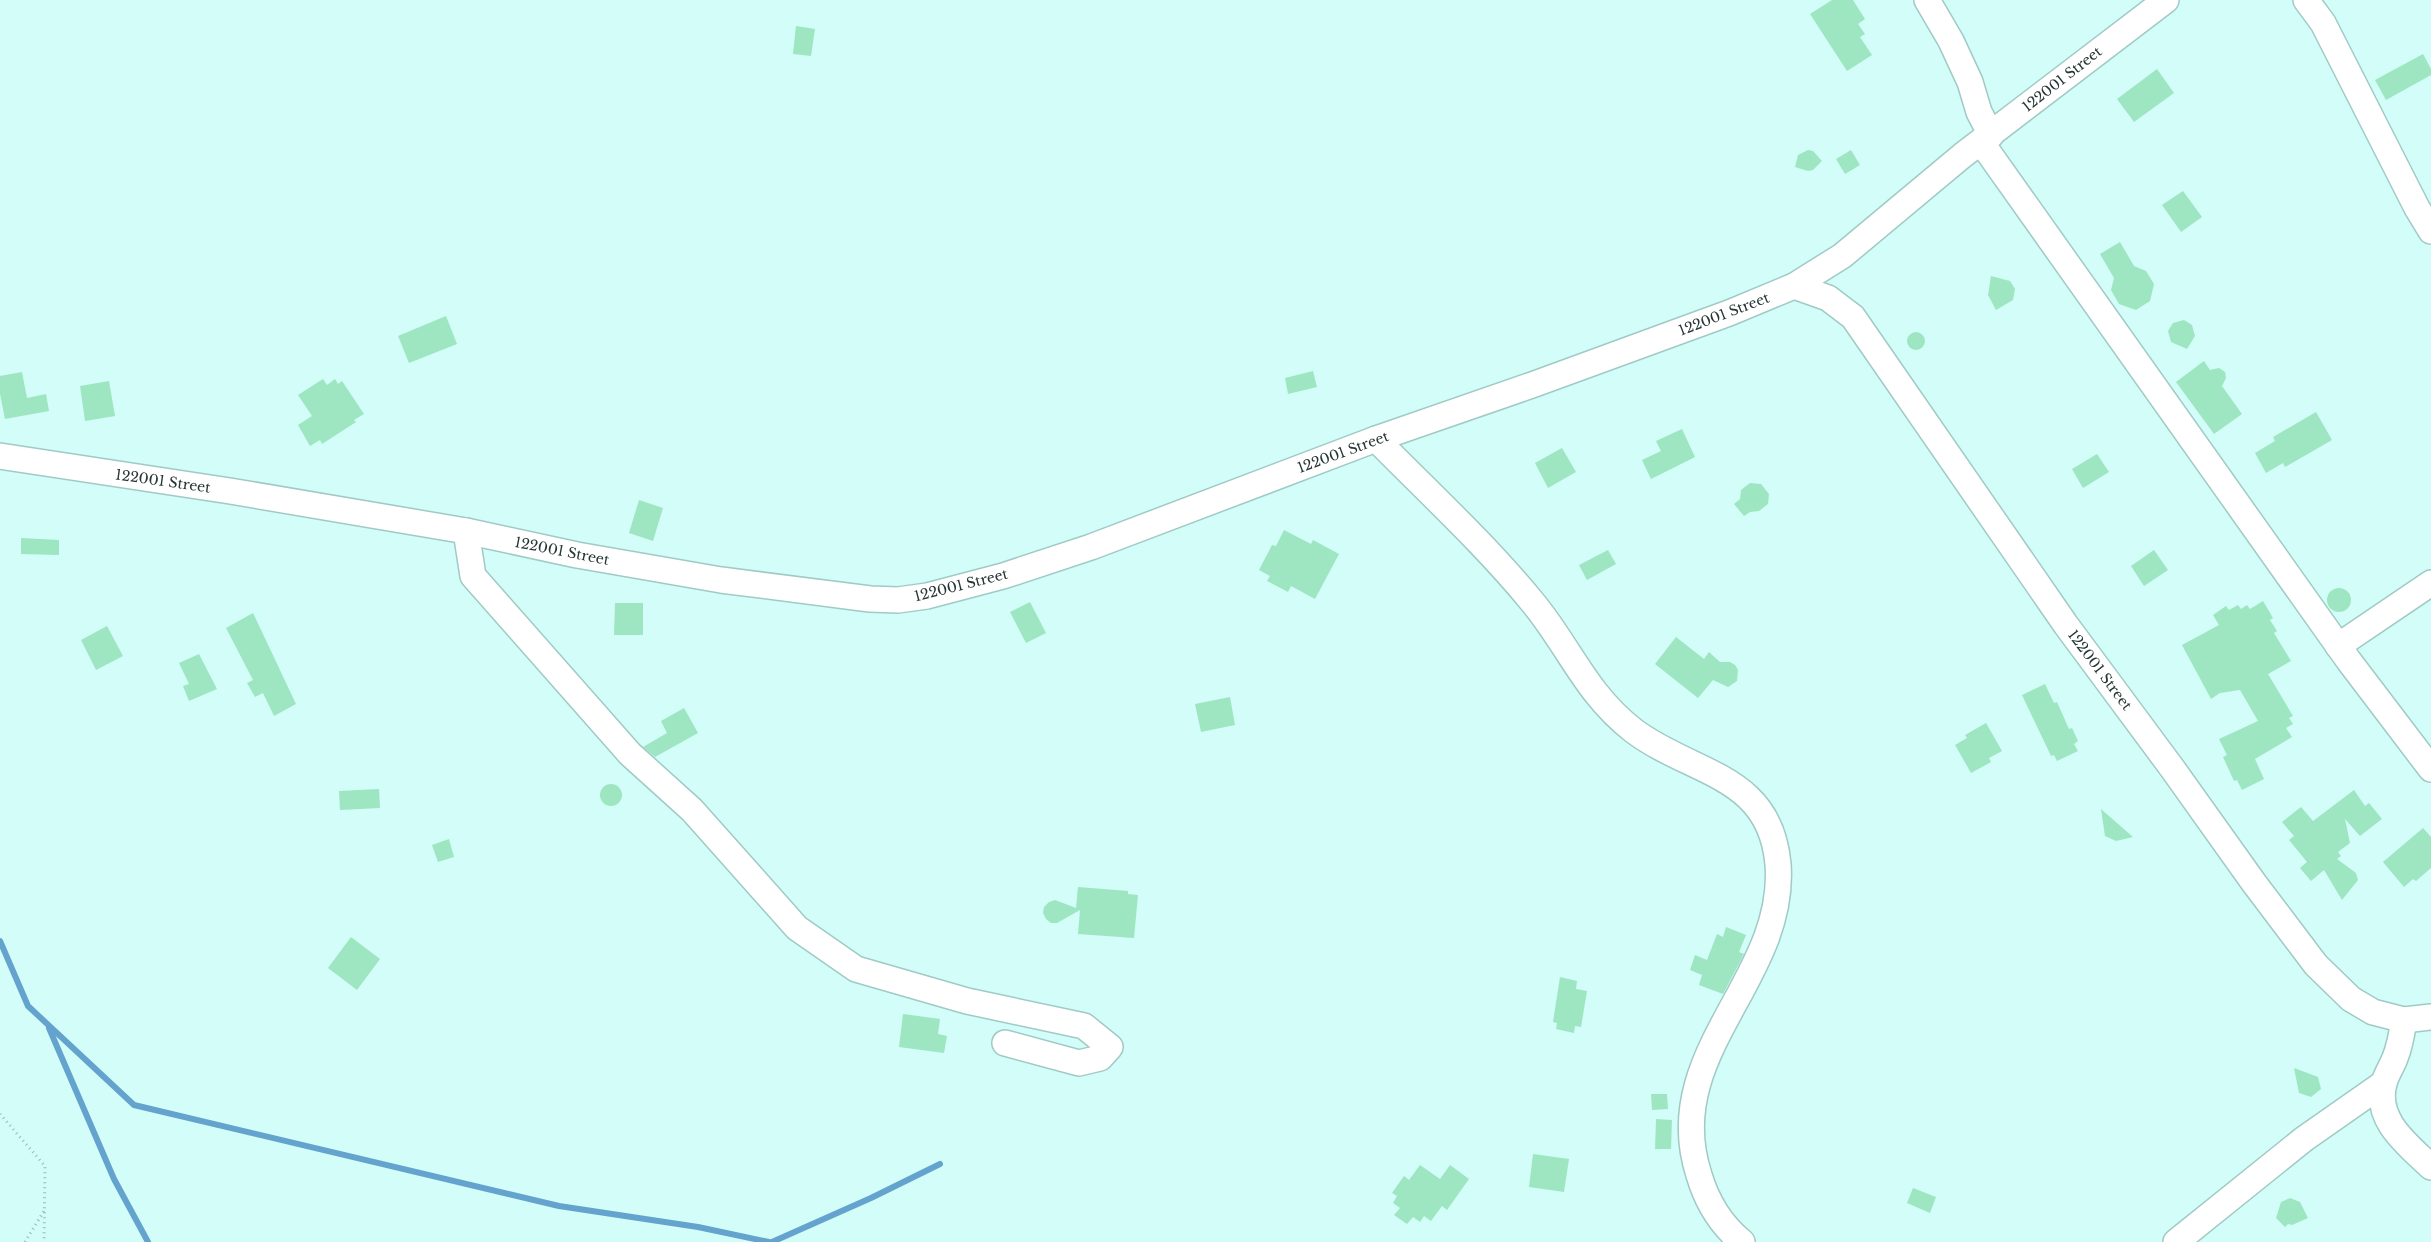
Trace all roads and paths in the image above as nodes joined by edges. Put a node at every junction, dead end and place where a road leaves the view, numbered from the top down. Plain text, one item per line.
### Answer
1 (1927, 0) edge
2 (2166, 0) edge
3 (2306, 0) edge
4 (1986, 138) junction
5 (2431, 230) edge
6 (1794, 286) junction
7 (1376, 439) junction
8 (0, 456) edge
9 (466, 532) junction
10 (2431, 583) edge
11 (2338, 646) junction
12 (2431, 769) edge
13 (2431, 1017) edge
14 (2404, 1020) junction
15 (1005, 1043) dead end
16 (2384, 1083) junction
17 (0, 1114) edge
18 (2431, 1167) edge
19 (45, 1210) junction
20 (25, 1242) edge
21 (44, 1242) edge
22 (1742, 1242) edge
23 (2176, 1242) edge

1 - 4 street
2 - 4 street, 122001 Street
3 - 5 street
4 - 6 street, 122001 Street
4 - 11 street
6 - 7 street, 122001 Street
6 - 14 street, 122001 Street
7 - 9 street, 122001 Street
7 - 22 street
8 - 9 street, 122001 Street
9 - 15 street
10 - 11 street
11 - 12 street
13 - 14 street, 122001 Street
14 - 16 street
16 - 18 street
16 - 23 street
17 - 19 path
19 - 20 path
19 - 21 path

